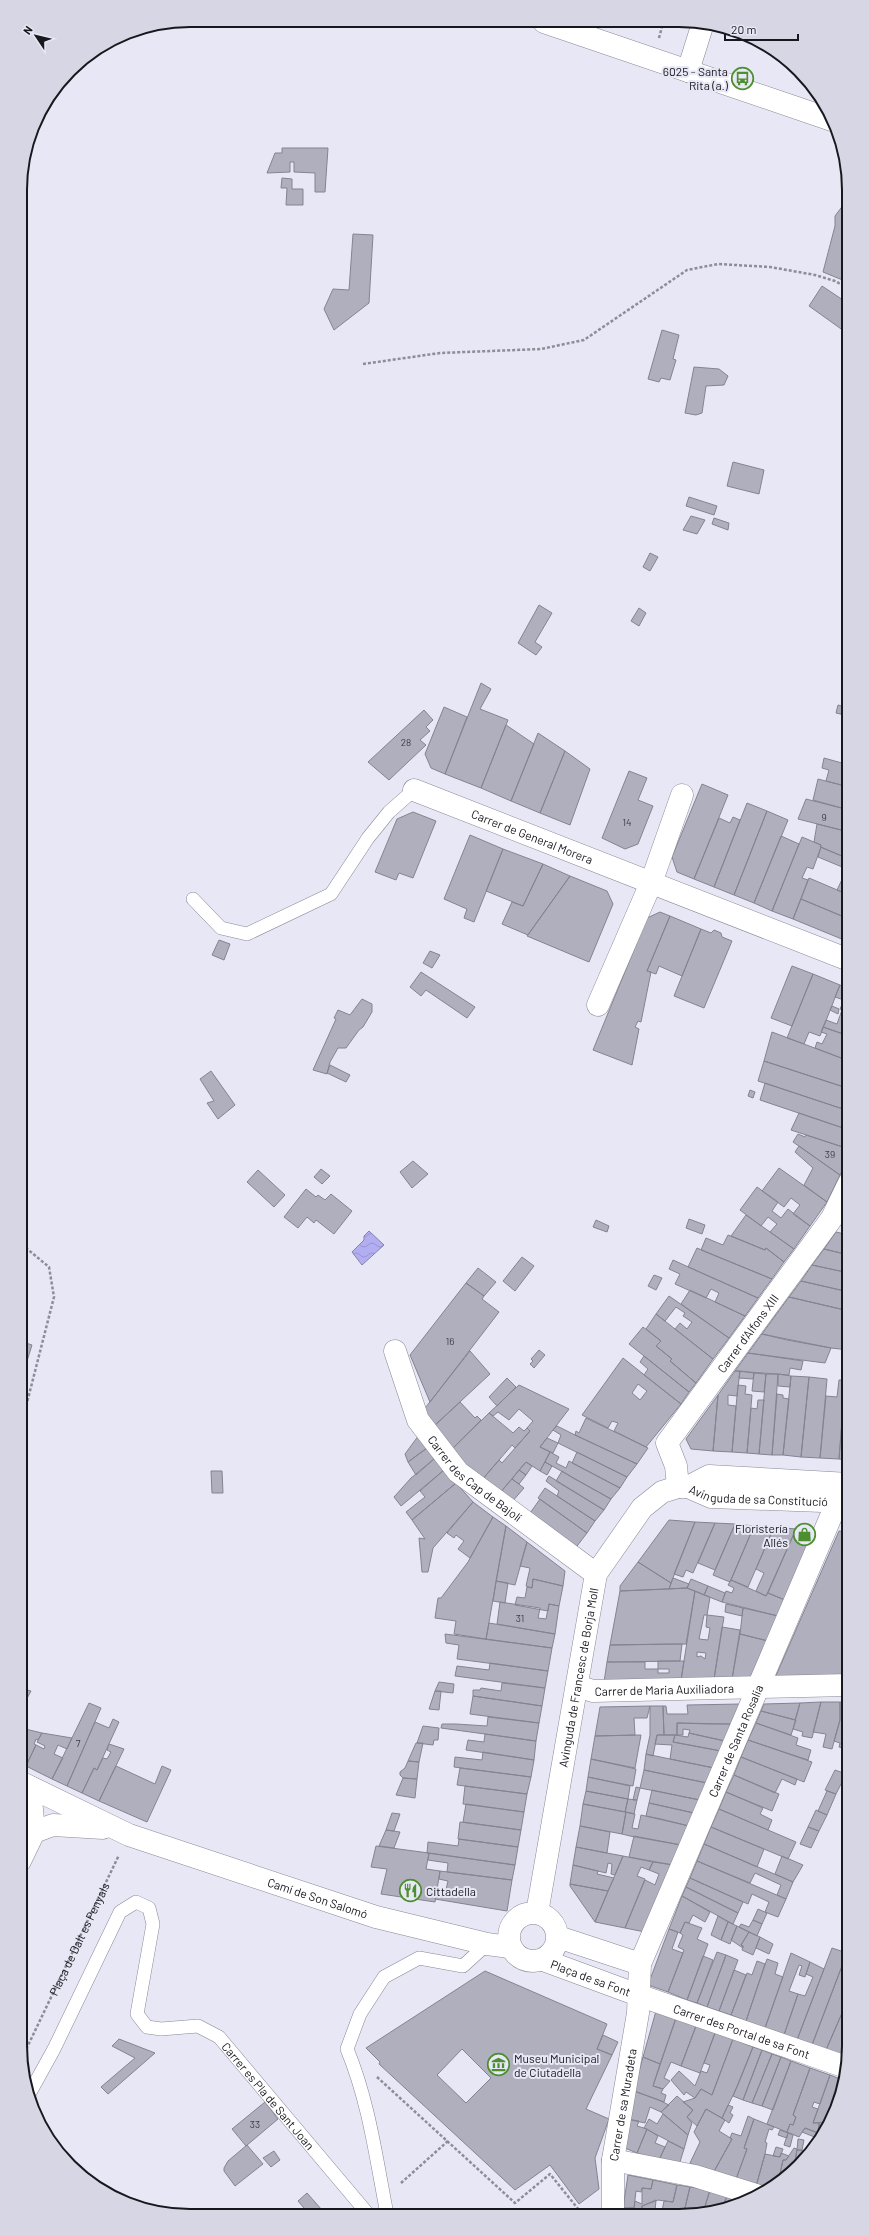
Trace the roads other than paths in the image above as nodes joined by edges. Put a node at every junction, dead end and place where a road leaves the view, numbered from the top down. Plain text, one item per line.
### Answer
1 (559, 27) edge
2 (701, 28) edge
3 (688, 71) junction
4 (825, 118) edge
5 (414, 790) joint
6 (682, 795) dead end
7 (651, 883) junction
8 (193, 899) dead end
9 (842, 957) edge
10 (598, 1005) dead end
11 (841, 1220) edge
12 (395, 1351) dead end
13 (683, 1487) junction
14 (842, 1496) edge
15 (842, 1505) edge
16 (596, 1574) junction
17 (842, 1685) edge
18 (577, 1686) junction
19 (759, 1688) junction
20 (27, 1790) edge
21 (27, 1802) edge
22 (34, 1832) junction
23 (121, 1832) junction
24 (27, 1846) edge
25 (537, 1913) junction
26 (558, 1937) junction
27 (487, 1944) junction
28 (510, 1947) junction
29 (543, 1960) junction
30 (640, 1964) junction
31 (638, 1996) junction
32 (841, 2064) edge
33 (33, 2087) edge
34 (613, 2160) junction
35 (749, 2193) edge
36 (364, 2209) edge
37 (386, 2209) edge
38 (613, 2209) edge

1 - 3 street
2 - 3 street
3 - 4 street
5 - 7 street, Carrer de General Morera
5 - 8 lane
6 - 7 street
7 - 9 street, Carrer de General Morera
7 - 10 street
11 - 13 street, Carrer d'Alfons XIII
12 - 16 street, Carrer des Cap de Bajolí
13 - 14 street, Avinguda de sa Constitució
13 - 16 street, Avinguda de Francesc de Borja Moll
15 - 19 street, Carrer de Santa Rosalia
16 - 18 street, Avinguda de Francesc de Borja Moll
17 - 19 street, Carrer de Maria Auxiliadora
18 - 19 street, Carrer de Maria Auxiliadora
18 - 25 street, Avinguda de Francesc de Borja Moll
19 - 30 street, Carrer de Santa Rosalia
20 - 23 street
21 - 22 street
22 - 23 street
22 - 24 street
23 - 27 street, Camí de Son Salomó
25 - 26 street
25 - 28 street
26 - 29 street
26 - 30 street
27 - 28 street, Camí de Son Salomó
27 - 37 lane
28 - 29 street
29 - 31 street, Plaça de sa Font
30 - 31 street, Carrer de Santa Rosalia
31 - 32 street, Carrer des Portal de sa Font
31 - 34 street, Carrer de sa Muradeta
33 - 36 lane, Carrer es Pla de Sant Joan
34 - 35 street
34 - 38 street, Carrer de sa Muradeta

